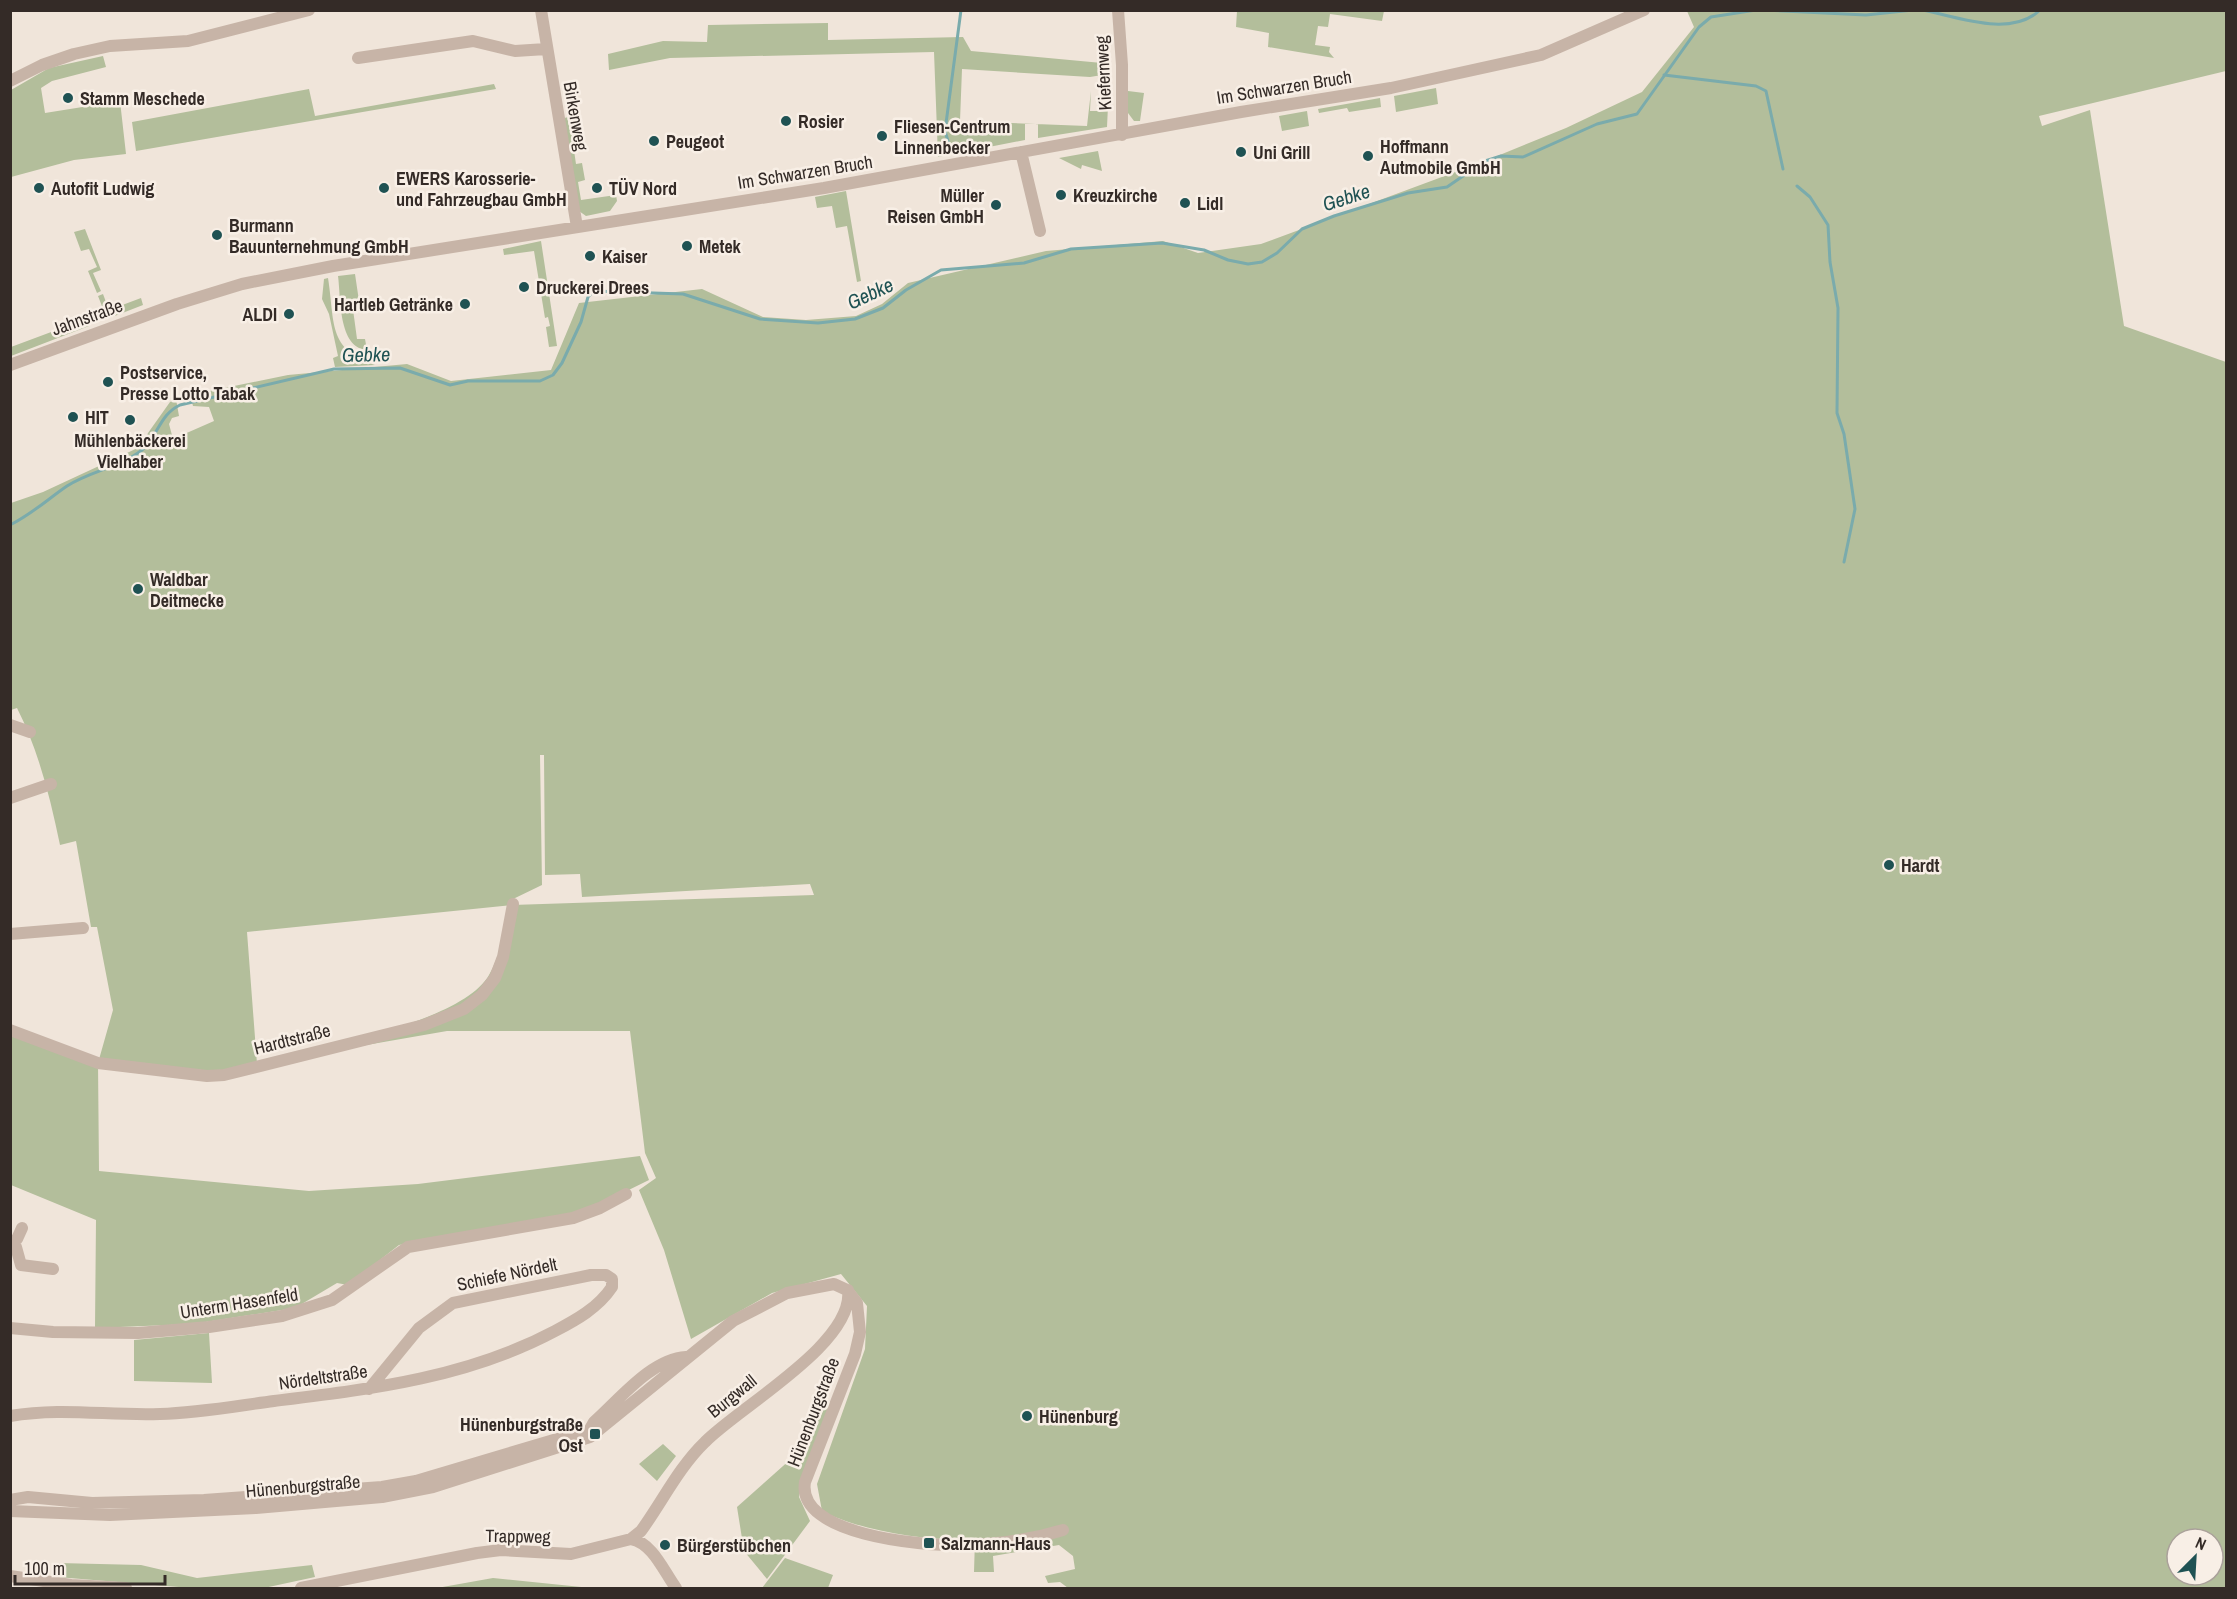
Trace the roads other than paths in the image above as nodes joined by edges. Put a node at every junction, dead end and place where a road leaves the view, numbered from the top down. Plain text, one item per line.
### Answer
1 (309, 10) edge
2 (541, 10) edge
3 (1118, 10) edge
4 (1644, 10) edge
5 (546, 49) junction
6 (358, 58) dead end
7 (10, 81) edge
8 (1122, 135) junction
9 (1021, 152) junction
10 (577, 227) junction
11 (1040, 231) dead end
12 (177, 304) joint
13 (10, 365) edge
14 (10, 724) edge
15 (30, 732) dead end
16 (51, 784) dead end
17 (10, 798) edge
18 (513, 904) dead end
19 (83, 928) dead end
20 (10, 934) edge
21 (10, 1030) edge
22 (626, 1194) dead end
23 (22, 1228) dead end
24 (11, 1241) edge
25 (53, 1269) dead end
26 (612, 1283) joint
27 (848, 1290) joint
28 (853, 1309) junction
29 (10, 1328) edge
30 (369, 1389) junction
31 (10, 1416) edge
32 (587, 1431) junction
33 (10, 1500) edge
34 (10, 1511) edge
35 (648, 1520) junction
36 (1063, 1530) dead end
37 (631, 1539) junction
38 (648, 1548) junction
39 (10, 1576) edge
40 (126, 1588) edge
41 (301, 1588) edge
42 (676, 1588) edge

1 - 7 street
2 - 5 street, Birkenweg
3 - 8 street, Kiefernweg
4 - 8 street, Im Schwarzen Bruch
5 - 6 street
5 - 10 street, Birkenweg
8 - 9 street, Im Schwarzen Bruch
9 - 10 street, Im Schwarzen Bruch
9 - 11 street
10 - 12 street, Im Schwarzen Bruch
12 - 13 street, Jahnstraße
14 - 15 street
16 - 17 street
18 - 21 street, Hardtstraße
19 - 20 street
22 - 29 street, Unterm Hasenfeld
23 - 24 street
24 - 25 street
26 - 30 street, Nördeltstraße
26 - 30 street, Schiefe Nördelt
27 - 28 street, Burgwall
27 - 32 street, Hünenburgstraße
28 - 35 street, Burgwall
28 - 36 street, Hünenburgstraße
30 - 31 street, Nördeltstraße
32 - 33 street, Hünenburgstraße
32 - 34 street, Hünenburgstraße
35 - 37 street, Burgwall
35 - 38 street
37 - 38 street
37 - 41 street, Trappweg
38 - 42 street
39 - 40 street

